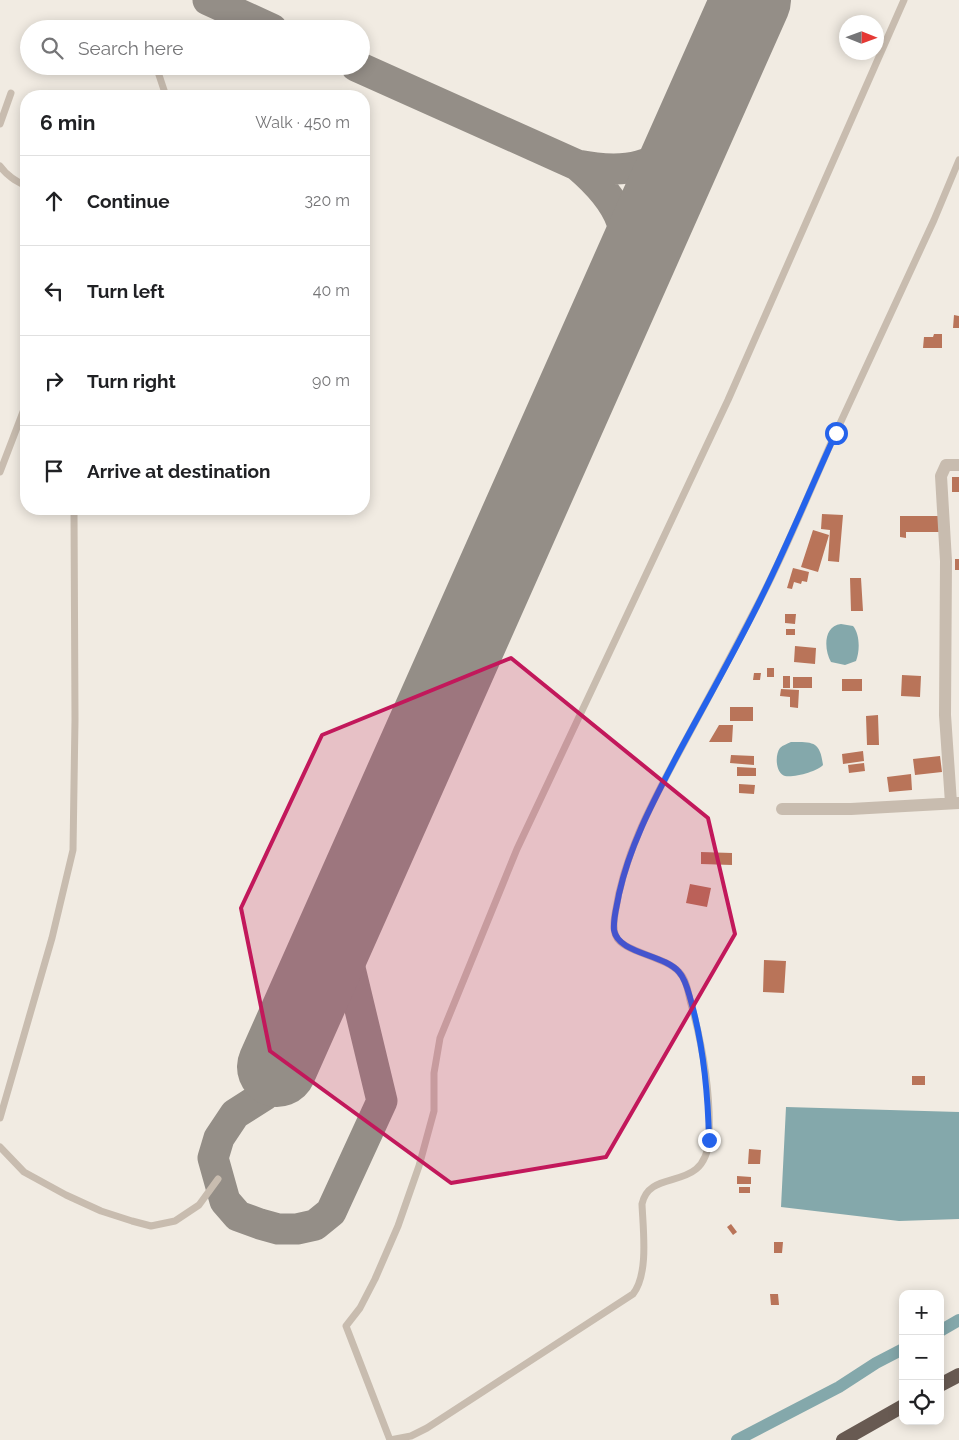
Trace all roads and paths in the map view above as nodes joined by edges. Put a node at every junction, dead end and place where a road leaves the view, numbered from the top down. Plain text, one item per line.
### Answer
1 (904, 0) edge
2 (159, 75) edge
3 (164, 90) edge
4 (12, 94) dead end
5 (0, 124) edge
6 (959, 160) edge
7 (0, 166) edge
8 (20, 183) edge
9 (20, 420) edge
10 (959, 465) edge
11 (0, 472) edge
12 (74, 515) edge
13 (955, 803) edge
14 (782, 808) dead end
15 (0, 1118) edge
16 (0, 1147) edge
17 (218, 1179) dead end
18 (959, 1375) edge
19 (944, 1383) edge
20 (899, 1408) edge
21 (390, 1440) edge
22 (843, 1440) edge

1 - 21 lane
2 - 3 lane
4 - 5 lane
6 - 21 lane
7 - 8 lane
9 - 11 lane
10 - 13 street
12 - 15 lane
13 - 14 street
16 - 17 lane
18 - 19 highway
20 - 22 highway

